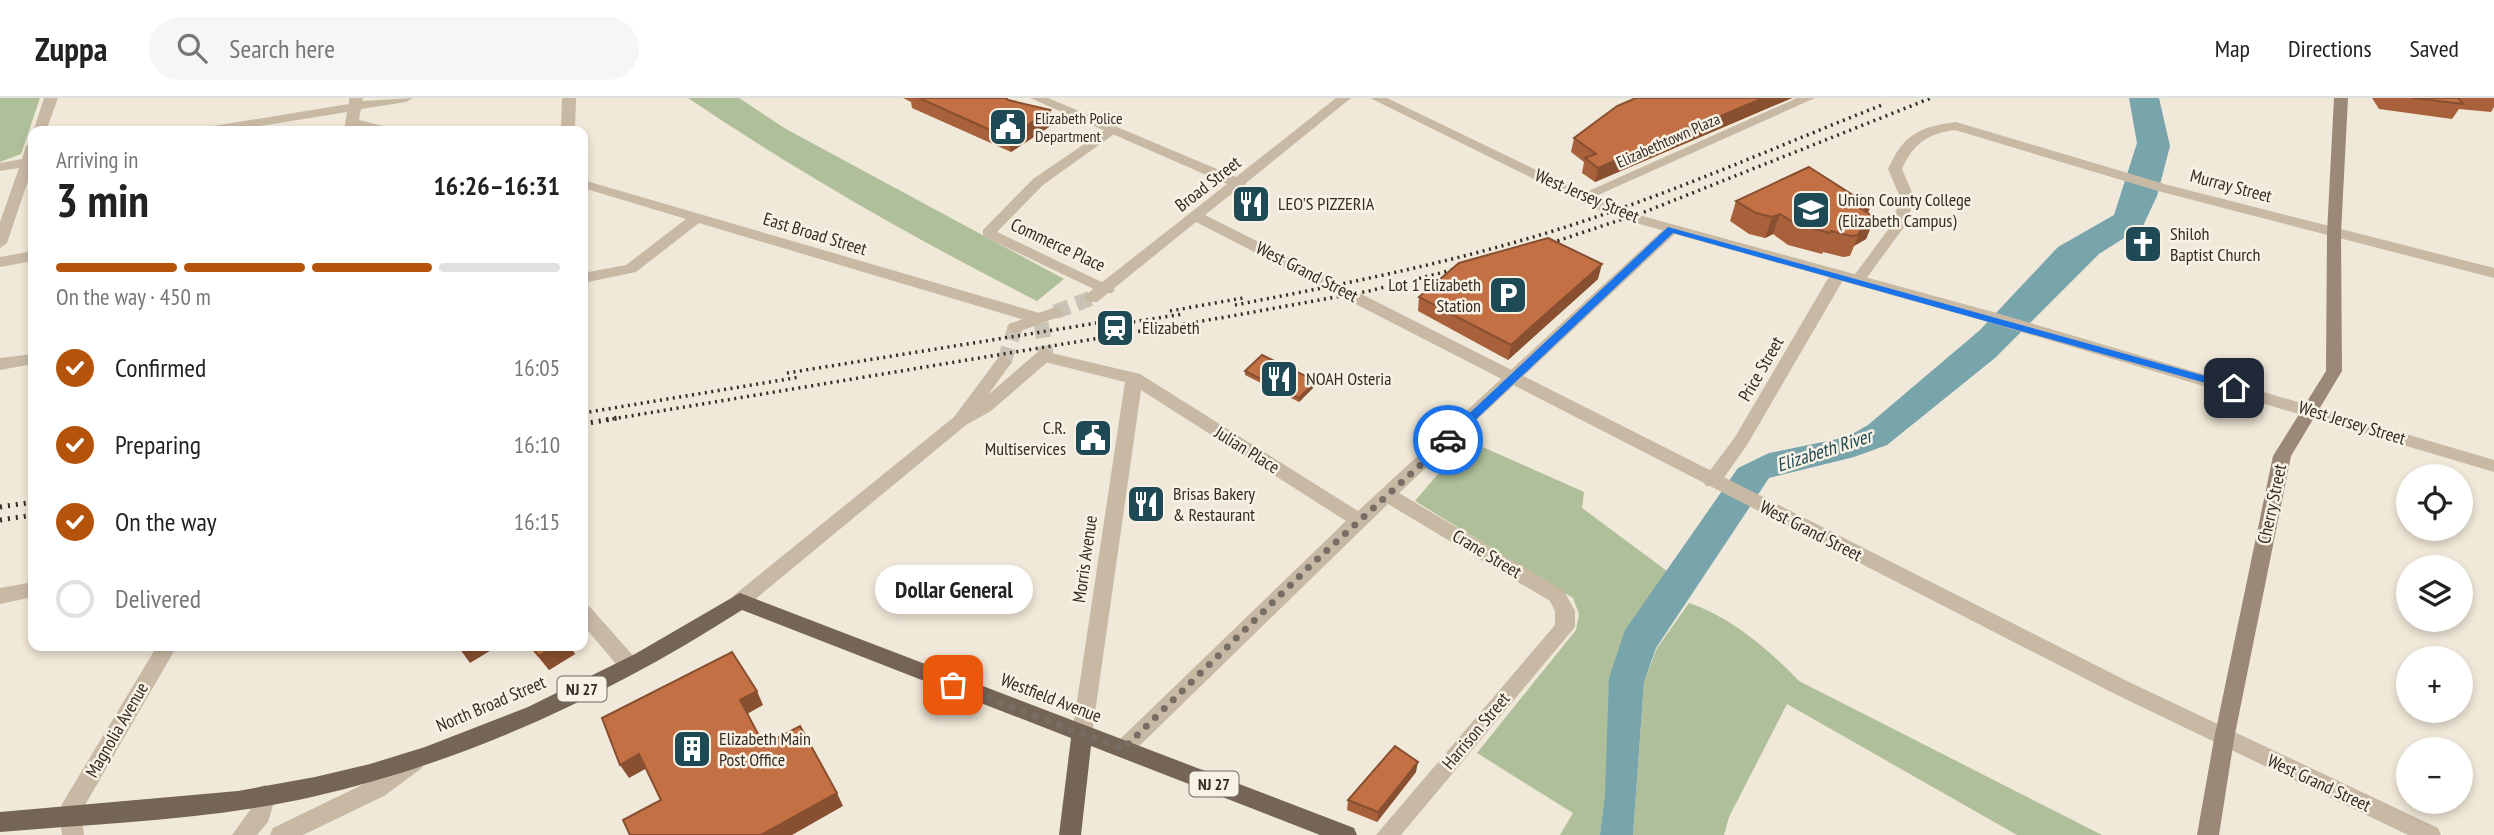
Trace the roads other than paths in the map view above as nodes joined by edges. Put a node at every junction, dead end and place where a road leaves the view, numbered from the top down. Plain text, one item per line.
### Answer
1 (51, 98) edge
2 (406, 98) edge
3 (569, 98) edge
4 (1037, 98) edge
5 (1344, 98) edge
6 (1377, 98) edge
7 (1808, 98) edge
8 (2340, 98) edge
9 (355, 103) edge
10 (41, 126) edge
11 (233, 126) edge
12 (352, 126) edge
13 (568, 126) edge
14 (1112, 129) junction
15 (28, 161) edge
16 (28, 166) edge
17 (0, 167) edge
18 (1240, 184) junction
19 (588, 186) edge
20 (1582, 197) junction
21 (1198, 217) junction
22 (696, 218) junction
23 (1672, 229) junction
24 (2334, 233) junction
25 (0, 243) edge
26 (28, 257) edge
27 (0, 262) edge
28 (2494, 273) edge
29 (1838, 275) junction
30 (588, 277) edge
31 (1858, 280) junction
32 (1100, 294) joint
33 (1055, 312) tunnel mouth
34 (1039, 320) junction
35 (1016, 328) dead end
36 (28, 360) edge
37 (1004, 362) tunnel mouth
38 (0, 364) edge
39 (1134, 378) junction
40 (1511, 378) junction
41 (2311, 410) junction
42 (960, 421) junction
43 (2494, 466) edge
44 (1718, 484) junction
45 (1388, 495) junction
46 (1360, 521) junction
47 (28, 591) edge
48 (0, 596) edge
49 (740, 601) junction
50 (588, 618) edge
51 (1564, 627) joint
52 (164, 651) edge
53 (629, 665) junction
54 (1082, 734) junction
55 (2224, 739) junction
56 (1123, 749) junction
57 (415, 761) junction
58 (265, 795) junction
59 (0, 822) edge
60 (72, 825) edge
61 (1323, 831) edge
62 (243, 835) edge
63 (281, 835) edge
64 (1070, 835) edge
65 (1346, 835) edge
66 (1387, 835) edge
67 (2208, 835) edge
68 (2430, 835) edge

1 - 10 street
2 - 9 street
3 - 13 street
4 - 14 street
5 - 18 street, Broad Street
6 - 20 street, West Jersey Street
7 - 20 street, Elizabethtown Plaza
8 - 24 main road, Cherry Street
9 - 11 street
9 - 12 street
14 - 18 street
14 - 32 street, Commerce Place
15 - 17 street
16 - 25 street
18 - 21 street, Broad Street
19 - 22 street, East Broad Street
20 - 23 street, West Jersey Street
21 - 32 street, Broad Street
21 - 40 street, West Grand Street
22 - 30 street
22 - 34 street, East Broad Street
23 - 29 street, West Jersey Street
23 - 40 street
24 - 28 street, Murray Street
24 - 31 street, Murray Street
24 - 41 main road, Cherry Street
26 - 27 street
29 - 31 street, West Jersey Street
29 - 44 street, Price Street
31 - 41 street, West Jersey Street
33 - 34 street
34 - 35 street
36 - 38 street
37 - 42 street, North Broad Street
39 - 42 street, North Broad Street
39 - 46 street, Julian Place
39 - 54 street, Morris Avenue
40 - 44 street, West Grand Street
40 - 45 street
41 - 43 street, West Jersey Street
41 - 55 main road, Cherry Street
42 - 49 street, North Broad Street
44 - 55 street, West Grand Street
45 - 46 street
45 - 51 street, Crane Street
46 - 56 street
47 - 48 street
49 - 53 main road, North Broad Street / NJ 27
49 - 54 main road, Westfield Avenue / NJ 27
50 - 53 street
51 - 66 street, Harrison Street
52 - 60 street, Magnolia Avenue
53 - 57 main road, North Broad Street / NJ 27
54 - 56 main road, Westfield Avenue / NJ 27
54 - 64 main road, Morris Avenue
55 - 67 main road, Cherry Street
55 - 68 street, West Grand Street
56 - 61 main road, Westfield Avenue / NJ 27
57 - 58 main road, North Broad Street / NJ 27
57 - 63 street
58 - 60 main road, North Broad Street / NJ 27
58 - 62 street
59 - 60 main road, North Broad Street / NJ 27
61 - 65 main road, Westfield Avenue / NJ 27

